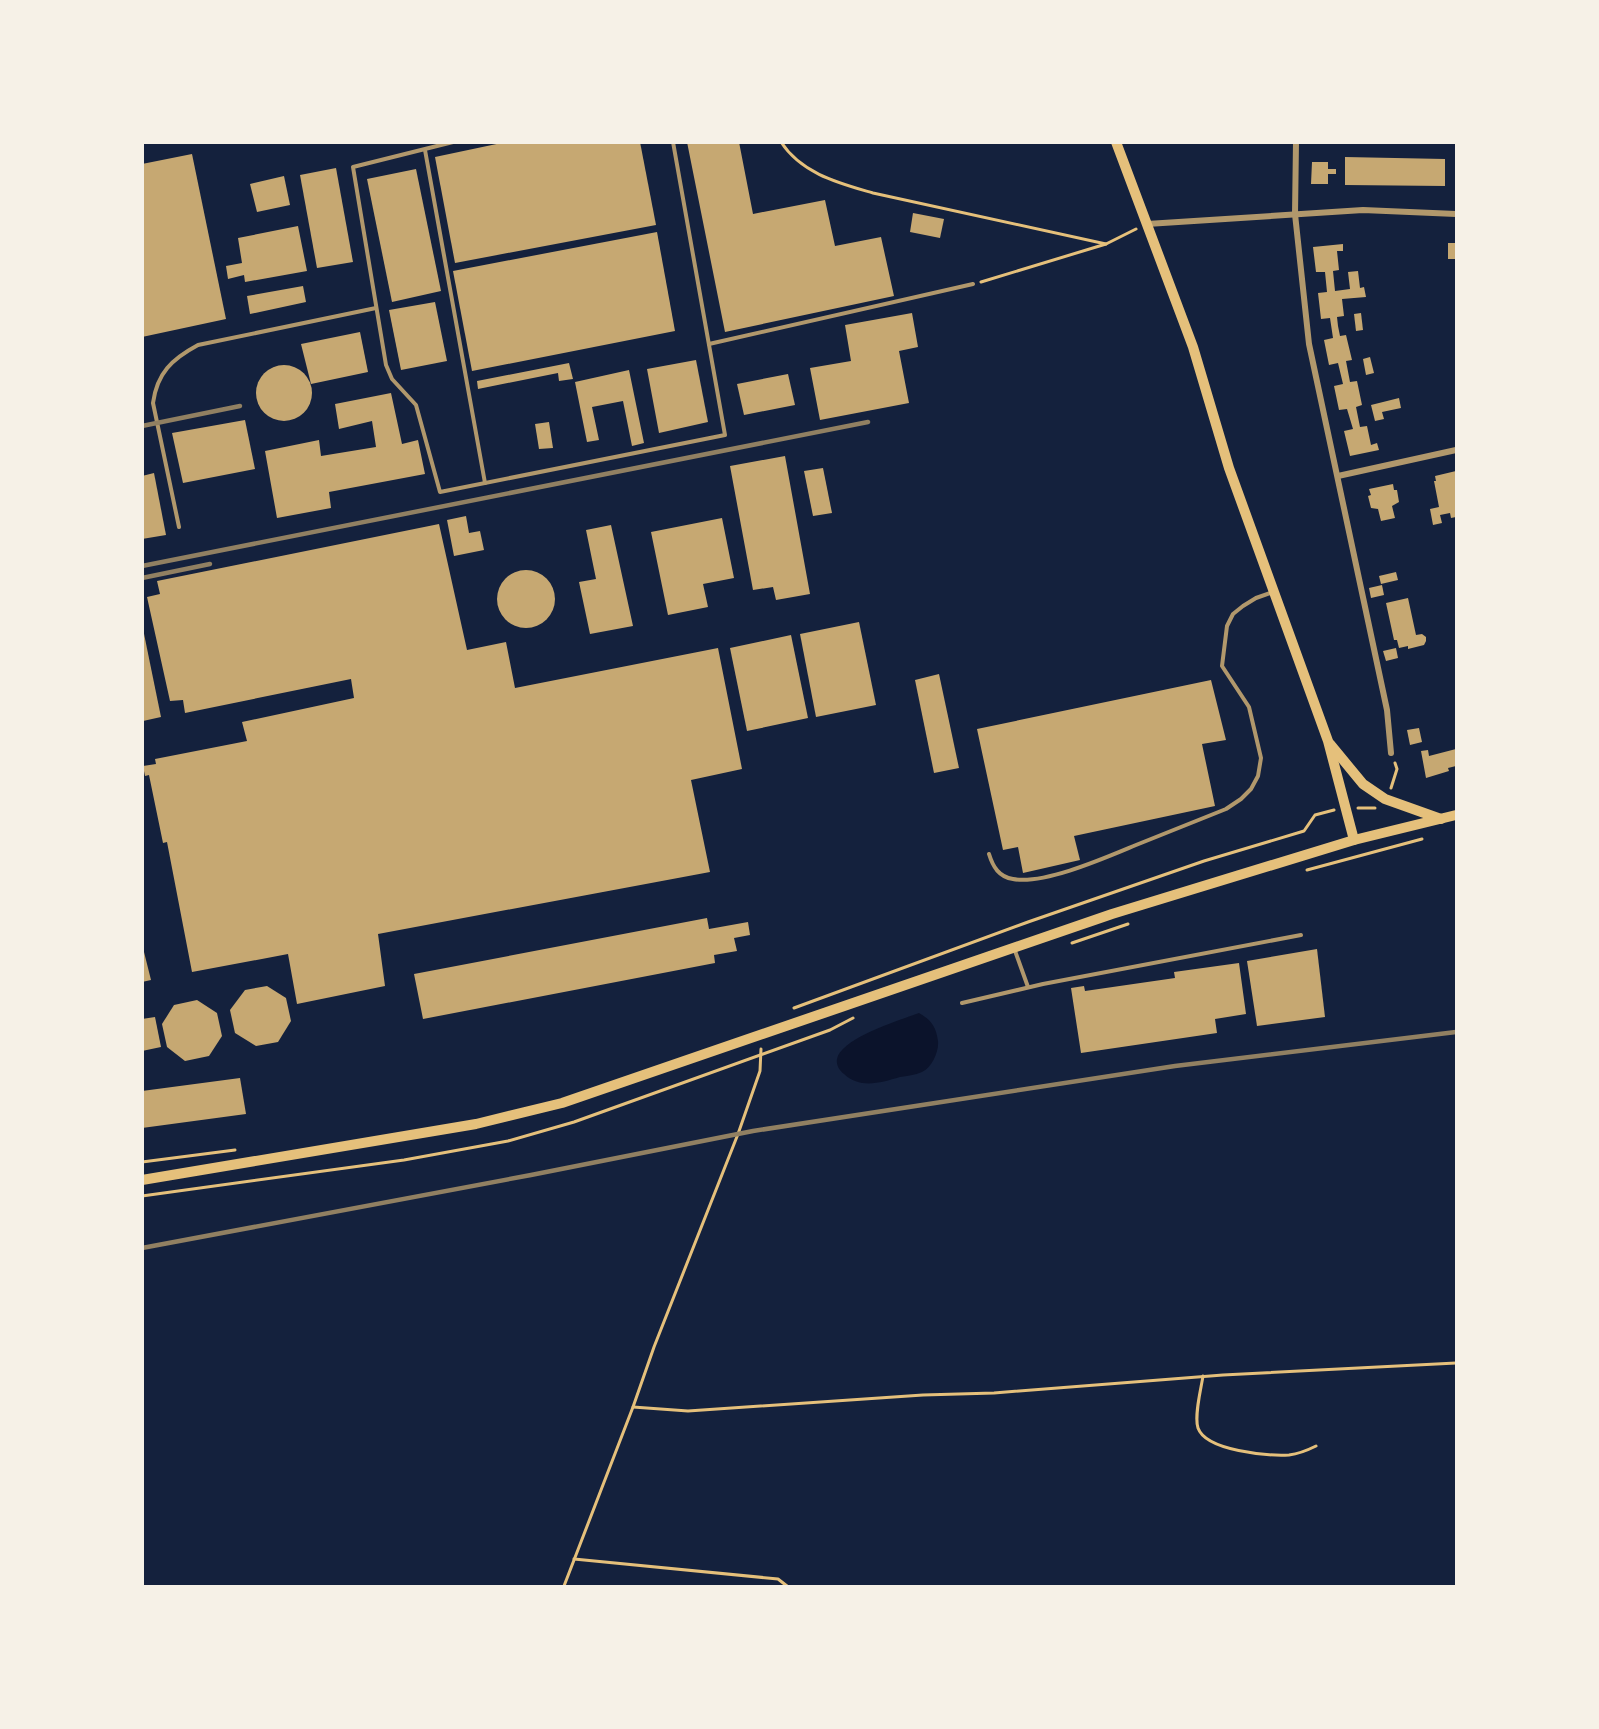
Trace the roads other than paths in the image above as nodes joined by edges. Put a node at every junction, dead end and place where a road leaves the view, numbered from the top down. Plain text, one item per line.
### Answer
1 (453, 142) edge
2 (673, 142) edge
3 (1116, 142) edge
4 (1296, 142) edge
5 (425, 150) junction
6 (1295, 214) junction
7 (1456, 214) edge
8 (1147, 224) junction
9 (974, 284) road end
10 (376, 308) junction
11 (709, 344) junction
12 (1456, 450) edge
13 (1338, 476) junction
14 (485, 483) junction
15 (179, 527) dead end
16 (1274, 591) junction
17 (1328, 741) junction
18 (1391, 753) dead end
19 (1456, 815) edge
20 (1441, 819) junction
21 (1354, 840) junction
22 (989, 854) dead end
23 (1301, 935) dead end
24 (1014, 947) junction
25 (1028, 987) junction
26 (962, 1003) dead end
27 (142, 1180) edge

1 - 5 lane
2 - 11 lane
3 - 8 main road
4 - 6 street
5 - 10 lane
5 - 14 lane
6 - 7 street
6 - 8 street
6 - 13 street
8 - 16 main road
9 - 11 lane
10 - 14 lane
10 - 15 lane
11 - 14 lane
12 - 13 street
13 - 18 street
16 - 17 main road
16 - 22 lane
17 - 20 main road
17 - 21 main road
19 - 20 main road
20 - 21 main road
21 - 24 main road
23 - 25 lane
24 - 25 lane
24 - 27 main road
25 - 26 lane

